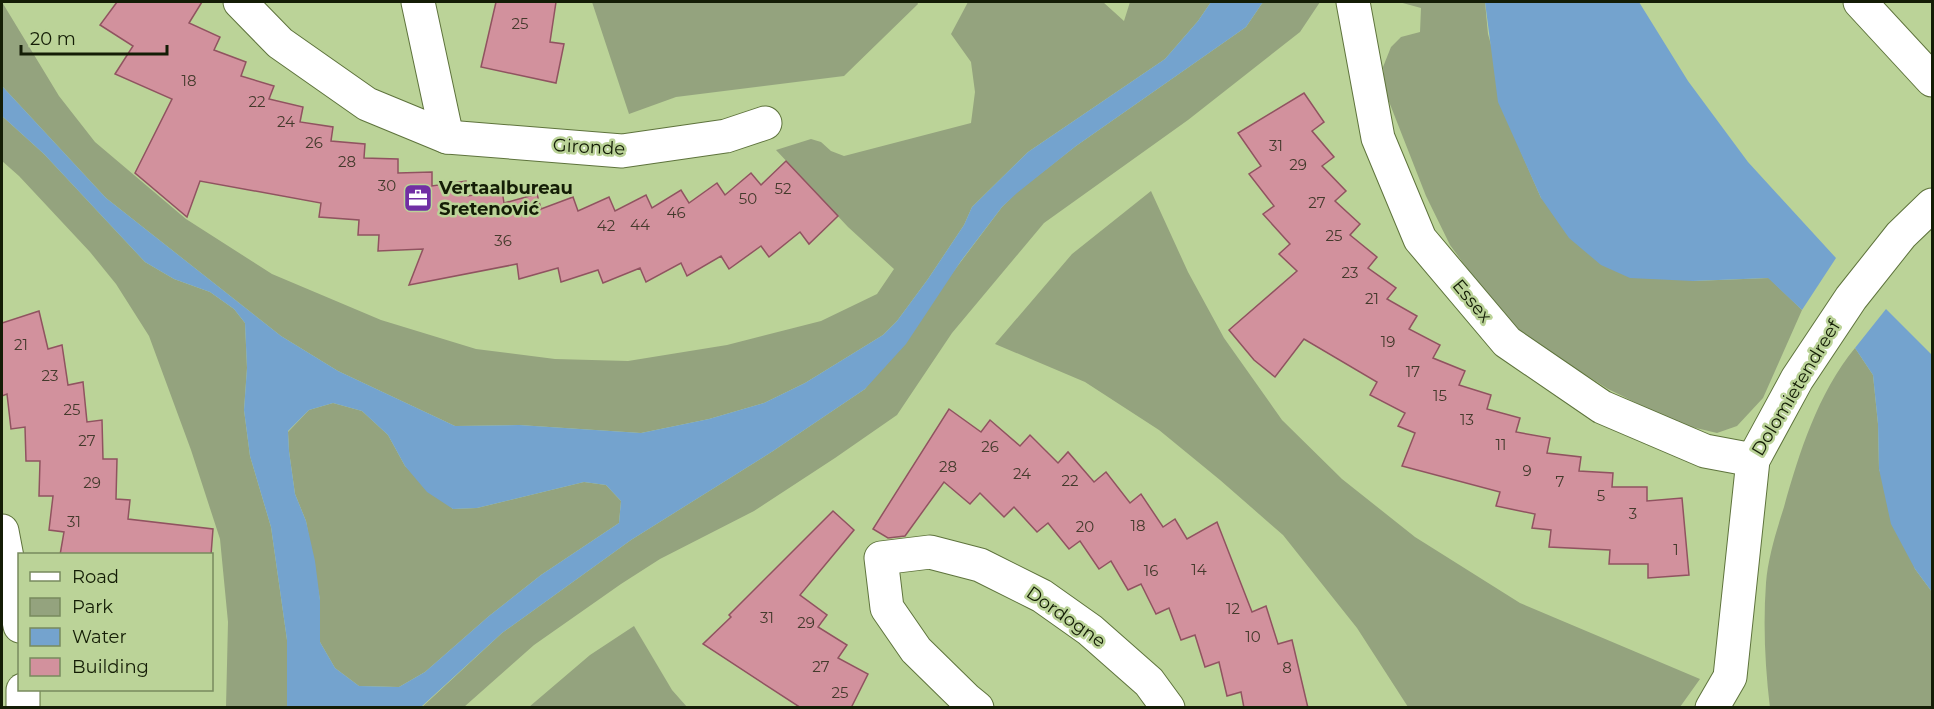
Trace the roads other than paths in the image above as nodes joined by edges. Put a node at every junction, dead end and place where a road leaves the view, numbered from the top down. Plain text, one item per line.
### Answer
1 (240, 2) edge
2 (418, 2) edge
3 (1353, 2) edge
4 (1860, 2) edge
5 (1932, 80) edge
6 (765, 123) dead end
7 (447, 137) junction
8 (1932, 205) edge
9 (1753, 460) junction
10 (2, 531) edge
11 (18, 615) edge
12 (23, 691) edge
13 (23, 708) edge
14 (977, 708) edge
15 (1168, 708) edge
16 (1712, 708) edge

1 - 7 street, Gironde
2 - 7 street
3 - 9 street, Essex
4 - 5 street
6 - 7 street, Gironde
8 - 9 street, Dolomietendreef
9 - 16 street, Dolomietendreef
10 - 11 street
12 - 13 street
14 - 15 street, Dordogne

